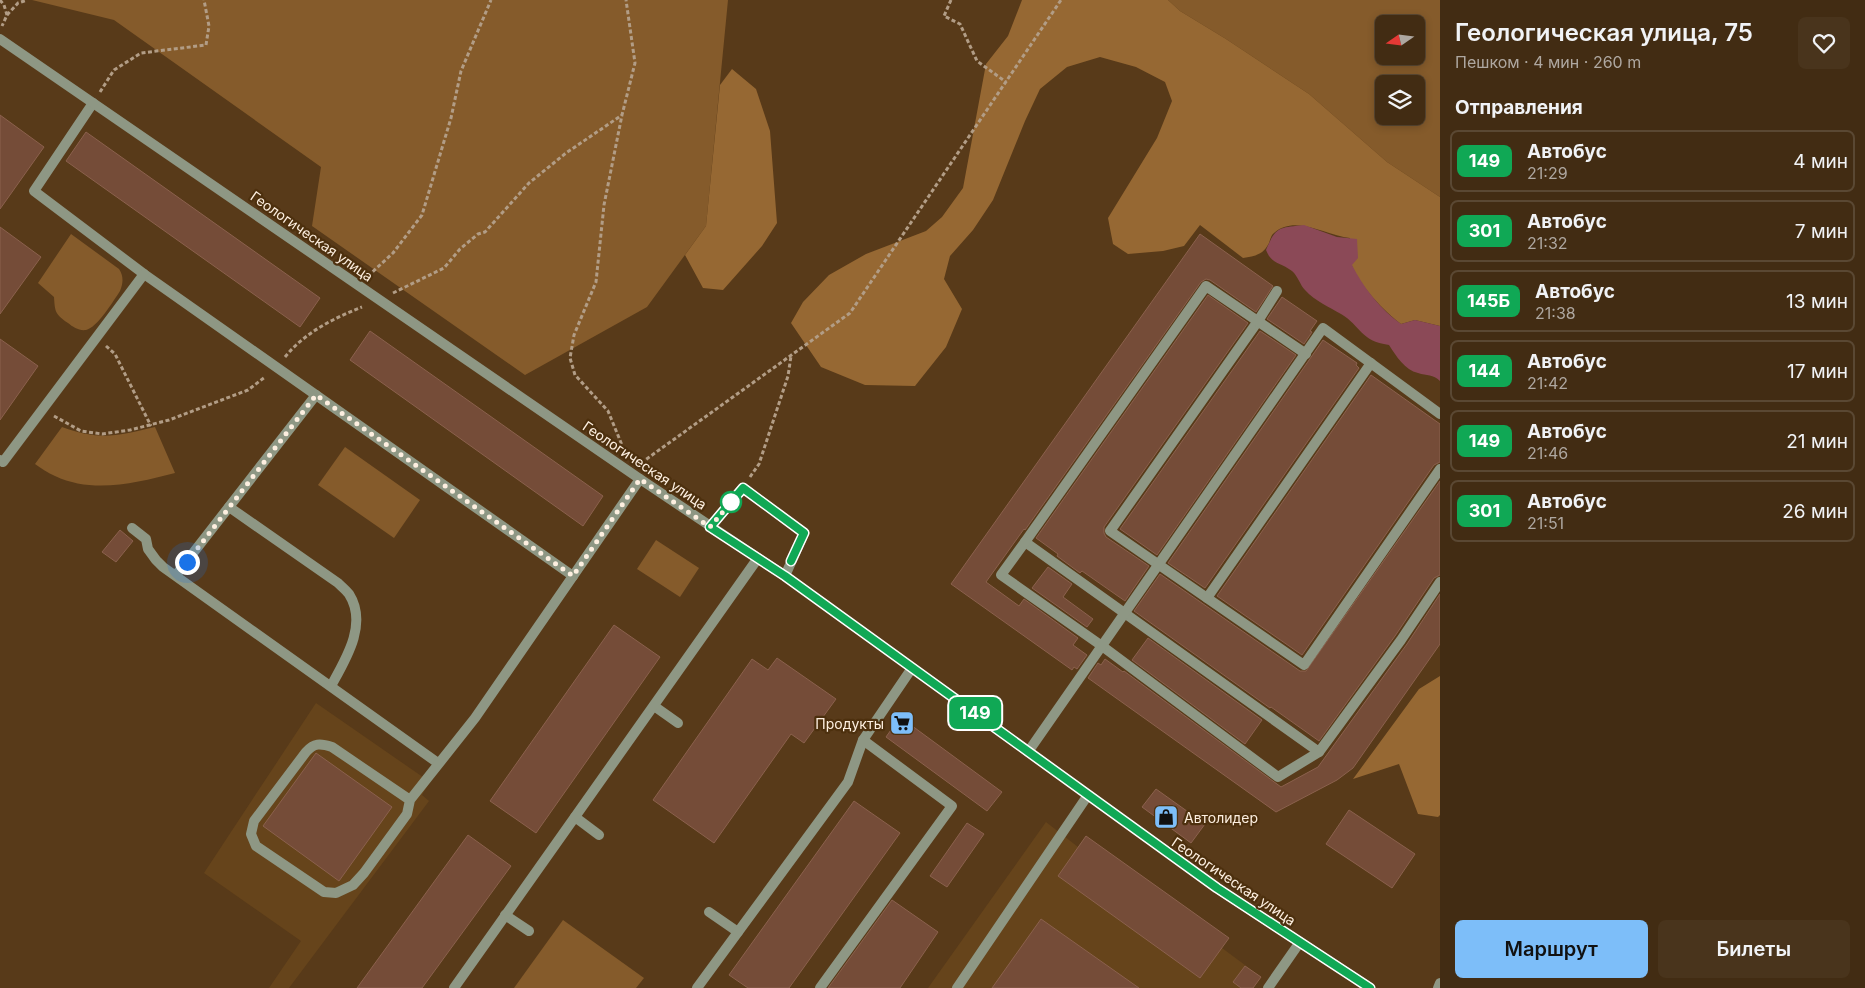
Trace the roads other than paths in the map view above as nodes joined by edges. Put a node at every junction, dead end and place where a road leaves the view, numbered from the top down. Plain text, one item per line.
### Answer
1 (0, 39) edge
2 (93, 103) junction
3 (144, 274) junction
4 (1277, 291) dead end
5 (1258, 321) junction
6 (1306, 354) junction
7 (1371, 363) junction
8 (316, 395) junction
9 (1440, 414) edge
10 (0, 460) edge
11 (1440, 469) edge
12 (640, 479) junction
13 (229, 507) junction
14 (710, 527) junction
15 (132, 528) dead end
16 (1025, 542) junction
17 (758, 558) junction
18 (1158, 565) junction
19 (176, 575) junction
20 (573, 576) junction
21 (785, 576) junction
22 (1440, 582) edge
23 (1208, 598) junction
24 (1124, 614) junction
25 (1102, 646) junction
26 (912, 668) junction
27 (331, 686) junction
28 (654, 706) junction
29 (678, 723) dead end
30 (863, 740) junction
31 (1028, 752) junction
32 (1319, 752) junction
33 (438, 763) junction
34 (1088, 795) junction
35 (410, 800) junction
36 (575, 817) junction
37 (599, 835) dead end
38 (709, 912) dead end
39 (506, 915) junction
40 (529, 932) dead end
41 (738, 932) junction
42 (1300, 942) junction
43 (1440, 983) edge
44 (454, 988) edge
45 (697, 988) edge
46 (820, 988) edge
47 (957, 988) edge
48 (1268, 988) edge
49 (1370, 988) edge
50 (1438, 988) edge

1 - 2 street, Геологическая улица
2 - 3 street
2 - 12 street, Геологическая улица
3 - 8 street
3 - 10 street
4 - 5 street
5 - 6 street
5 - 16 street
5 - 18 street
6 - 7 street
6 - 18 street
7 - 9 street
7 - 23 street
8 - 13 street
8 - 20 street
11 - 23 street
12 - 14 street, Геологическая улица
12 - 20 street
13 - 19 street
13 - 27 street
14 - 17 street, Геологическая улица
14 - 21 street
15 - 19 street
16 - 24 street
16 - 25 street
17 - 21 street, Геологическая улица
17 - 28 street
18 - 23 street
18 - 24 street
19 - 27 street
20 - 33 street
21 - 26 street, Геологическая улица
22 - 32 street
24 - 25 street
24 - 32 street
25 - 31 street
25 - 32 street
26 - 30 street
26 - 31 street, Геологическая улица
27 - 33 street
28 - 29 street
28 - 36 street
30 - 41 street
30 - 46 street
31 - 34 street, Геологическая улица
33 - 35 street
34 - 42 street, Геологическая улица
34 - 47 street
35 - 35 street
36 - 37 street
36 - 39 street
38 - 41 street
39 - 40 street
39 - 44 street
41 - 45 street
42 - 48 street
42 - 49 street, Геологическая улица
43 - 50 street

